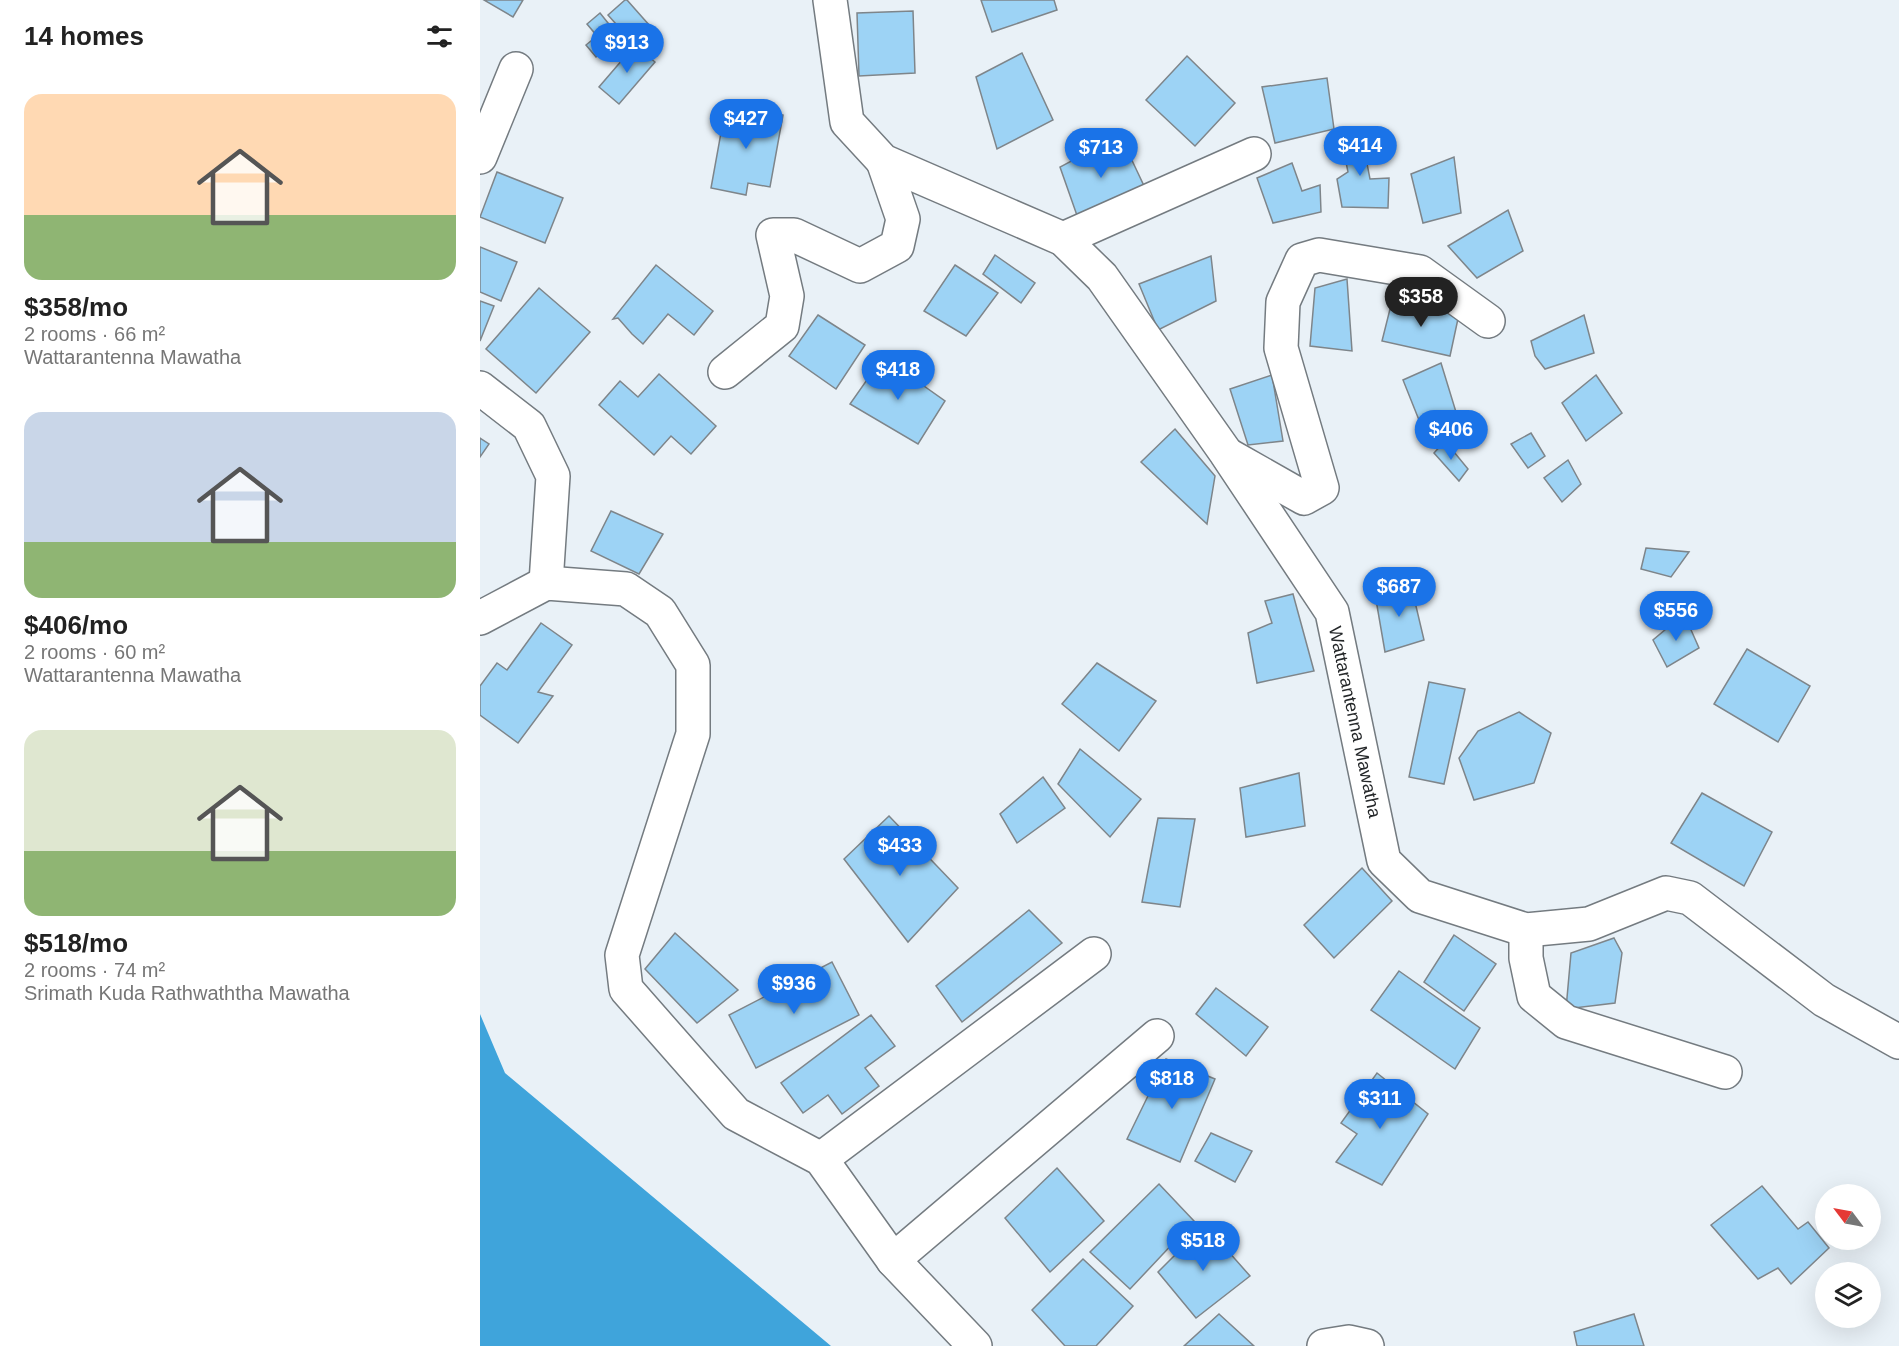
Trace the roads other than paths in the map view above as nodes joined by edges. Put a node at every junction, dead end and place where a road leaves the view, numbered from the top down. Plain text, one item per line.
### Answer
1 (830, 0) edge
2 (516, 69) dead end
3 (1254, 154) dead end
4 (480, 157) edge
5 (883, 161) junction
6 (1063, 239) junction
7 (1488, 321) dead end
8 (725, 372) dead end
9 (480, 388) edge
10 (1226, 453) junction
11 (546, 583) junction
12 (480, 618) edge
13 (1526, 930) junction
14 (1094, 954) dead end
15 (1157, 1036) dead end
16 (1899, 1042) edge
17 (1725, 1072) dead end
18 (821, 1159) junction
19 (893, 1260) junction
20 (975, 1346) edge
21 (1324, 1346) edge
22 (1367, 1346) edge

1 - 5 street, Wattarantenna Mawatha
2 - 4 street
3 - 6 street
5 - 6 street, Wattarantenna Mawatha
5 - 8 street
6 - 10 street, Wattarantenna Mawatha
7 - 10 street
9 - 11 street
10 - 13 street, Wattarantenna Mawatha
11 - 12 street
11 - 18 street
13 - 16 street, Wattarantenna Mawatha
13 - 17 street
14 - 18 street
15 - 19 street
18 - 19 street
19 - 20 street
21 - 22 street

